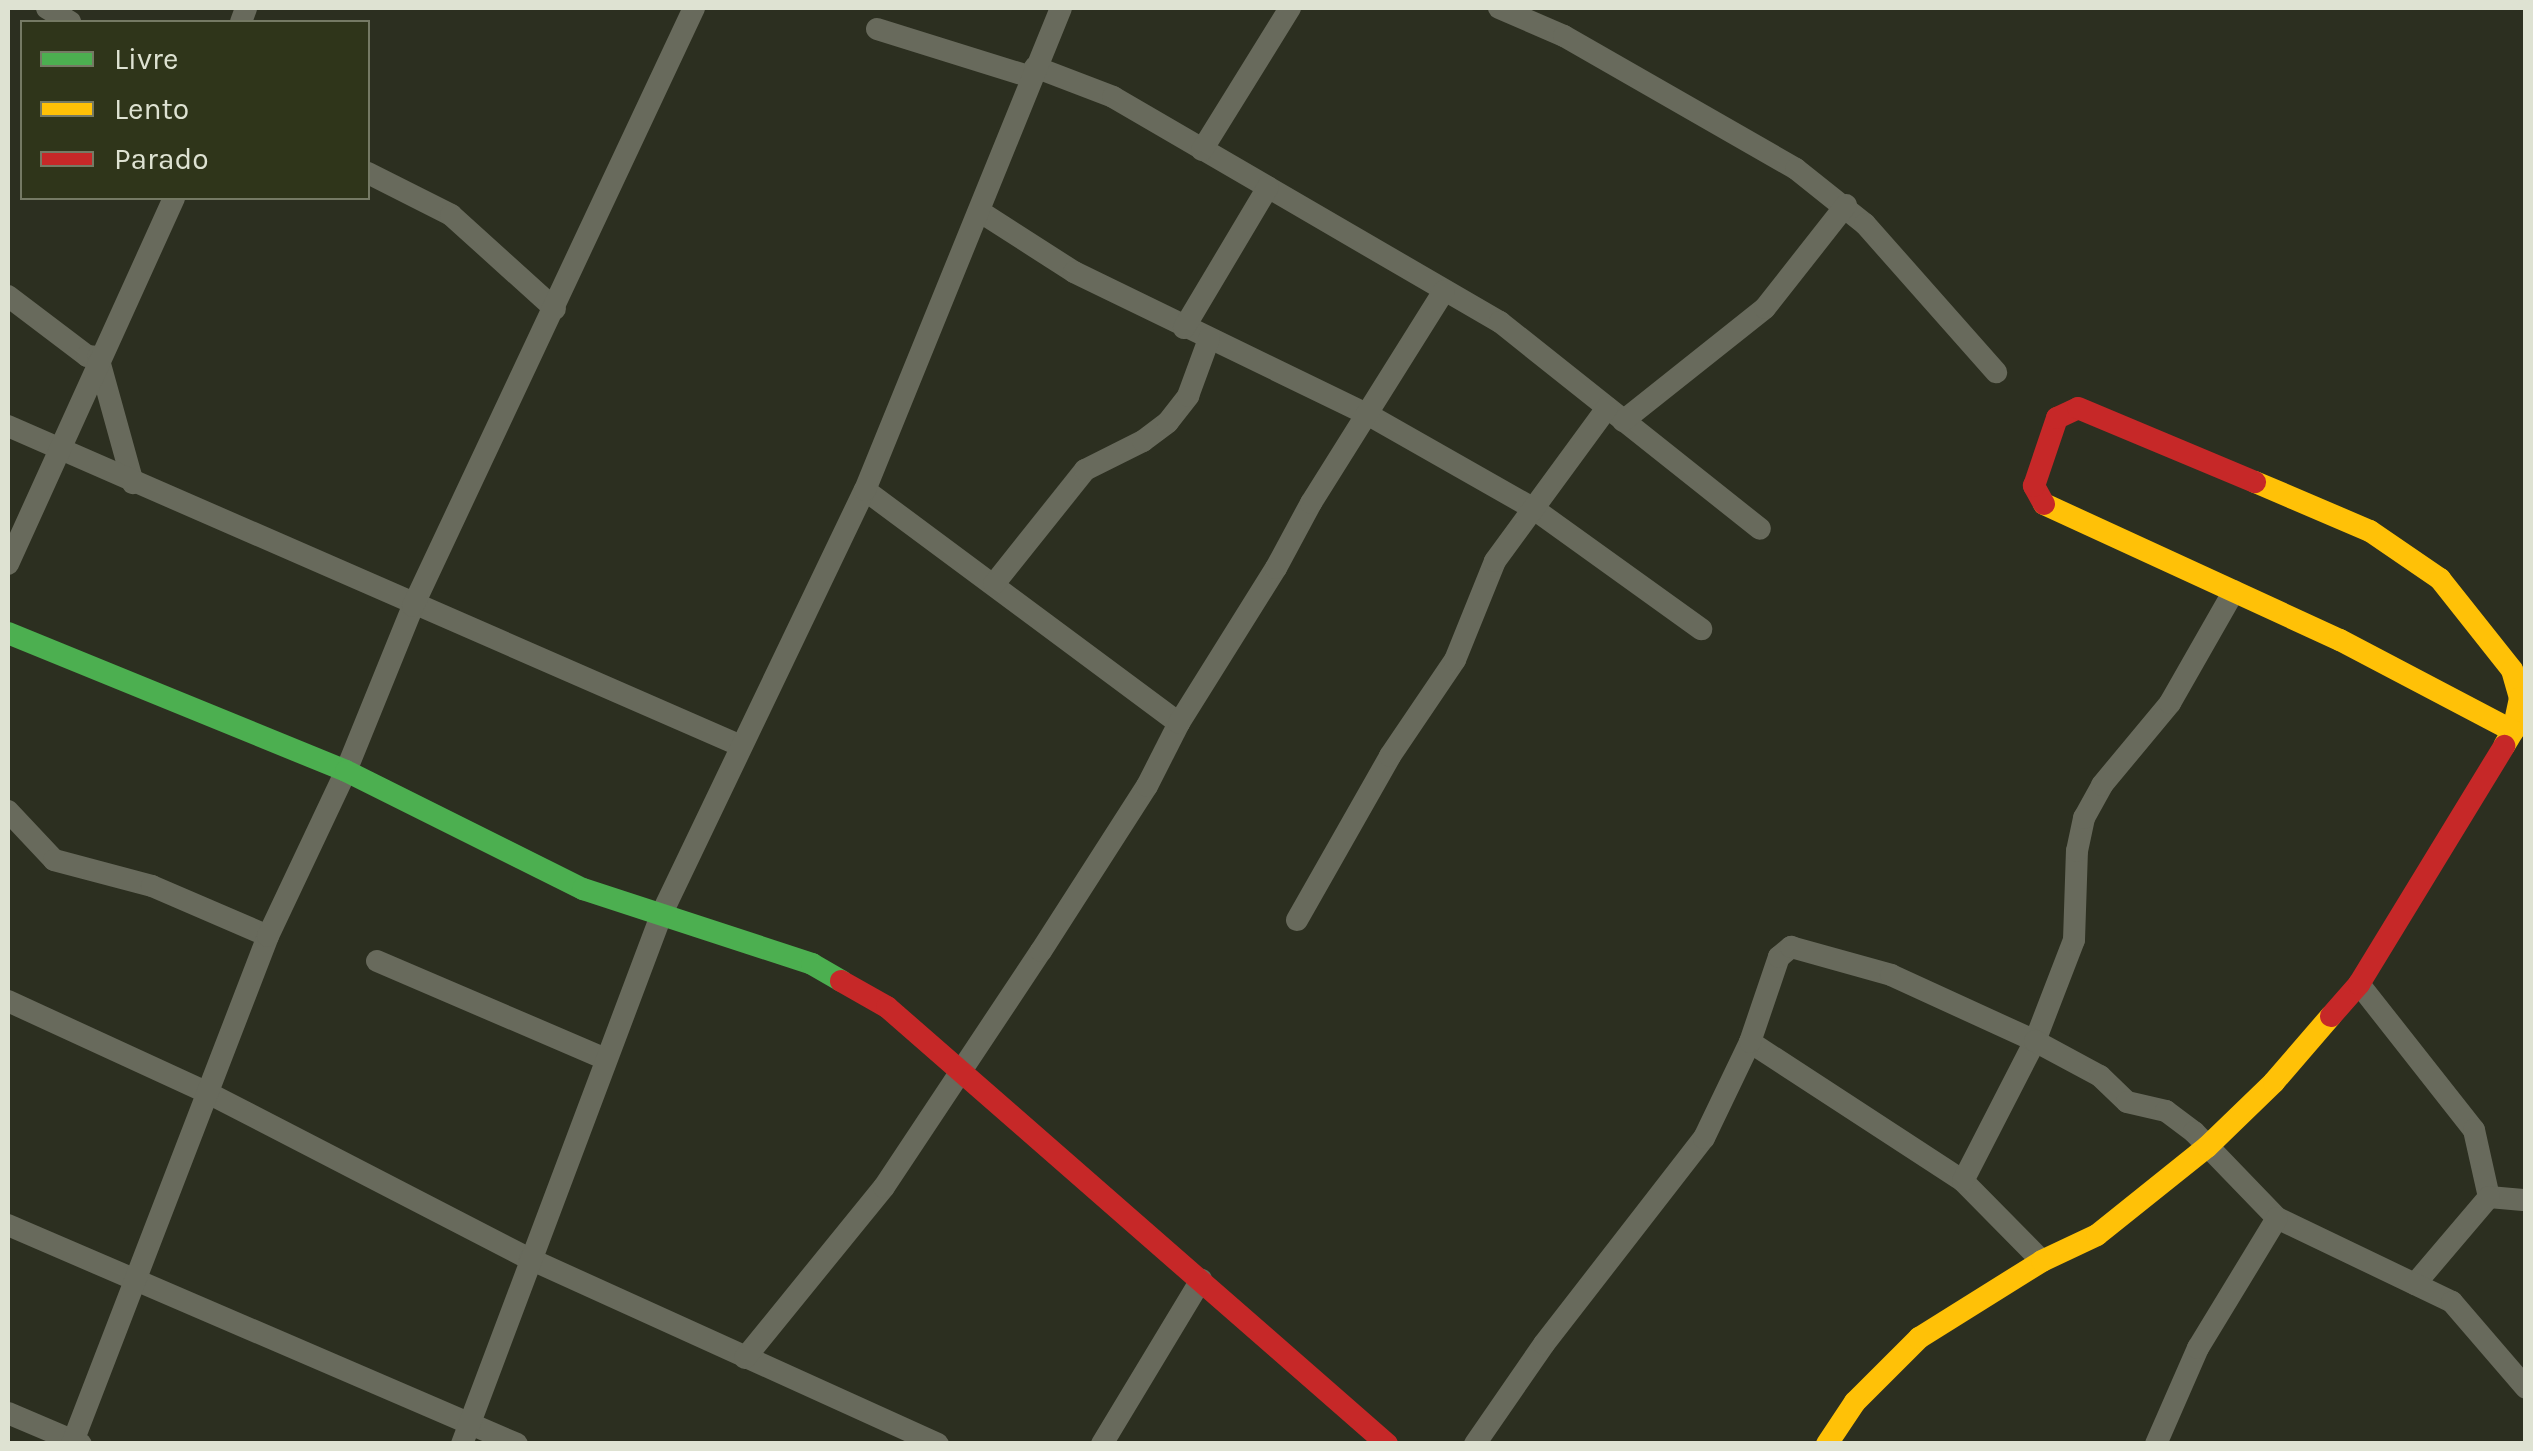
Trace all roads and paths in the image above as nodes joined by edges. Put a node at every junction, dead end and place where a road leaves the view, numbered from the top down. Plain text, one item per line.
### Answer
1 (694, 8) edge
2 (1062, 8) edge
3 (1290, 8) edge
4 (1498, 8) edge
5 (878, 29) dead end
6 (1033, 72) junction
7 (1202, 150) junction
8 (370, 174) edge
9 (1268, 187) junction
10 (173, 200) edge
11 (1846, 205) junction
12 (979, 211) junction
13 (1444, 291) junction
14 (8, 296) edge
15 (555, 309) junction
16 (1184, 328) junction
17 (1209, 340) junction
18 (98, 357) junction
19 (1996, 372) dead end
20 (1367, 414) junction
21 (1615, 414) junction
22 (8, 426) edge
23 (58, 450) junction
24 (132, 483) junction
25 (865, 490) junction
26 (1534, 509) junction
27 (1760, 529) dead end
28 (8, 564) edge
29 (994, 584) junction
30 (2234, 590) junction
31 (413, 606) junction
32 (1701, 629) dead end
33 (8, 632) edge
34 (1179, 723) junction
35 (2513, 731) junction
36 (741, 746) junction
37 (346, 772) junction
38 (8, 812) edge
39 (662, 913) junction
40 (1297, 920) dead end
41 (268, 936) junction
42 (377, 961) dead end
43 (2360, 984) junction
44 (8, 1001) edge
45 (2034, 1041) junction
46 (1750, 1042) junction
47 (606, 1059) junction
48 (962, 1069) junction
49 (210, 1094) junction
50 (2207, 1146) junction
51 (1963, 1182) junction
52 (2489, 1197) junction
53 (2526, 1200) edge
54 (2277, 1218) junction
55 (8, 1225) edge
56 (530, 1259) junction
57 (2042, 1261) junction
58 (137, 1277) junction
59 (1201, 1280) junction
60 (2414, 1284) junction
61 (745, 1358) junction
62 (2526, 1388) edge
63 (8, 1413) edge
64 (466, 1434) edge
65 (75, 1442) edge
66 (518, 1444) edge
67 (938, 1444) edge
68 (1102, 1444) edge
69 (1387, 1444) edge
70 (1475, 1444) edge
71 (1827, 1444) edge
72 (2156, 1444) edge

1 - 15 street
2 - 6 street
3 - 7 street
4 - 11 street
5 - 6 street
6 - 7 street
6 - 12 street
7 - 9 street
8 - 15 street
9 - 13 street
9 - 16 street
10 - 18 street
11 - 19 street
11 - 21 street
12 - 16 street
12 - 25 street
13 - 20 street
13 - 21 street
14 - 18 street
15 - 31 street
16 - 17 street
17 - 20 street
17 - 29 street
18 - 23 street
18 - 24 street
20 - 26 street
20 - 34 street
21 - 26 street
21 - 27 street
22 - 23 street
23 - 24 street
23 - 28 street
24 - 31 street
25 - 29 street
25 - 36 street
26 - 32 street
26 - 40 street
29 - 34 street
30 - 35 street
30 - 35 street
30 - 45 street
31 - 36 street
31 - 37 street
33 - 37 street
34 - 48 street
35 - 43 street
36 - 39 street
37 - 39 street
37 - 41 street
38 - 41 street
39 - 47 street
39 - 48 street
41 - 49 street
42 - 47 street
43 - 50 street
43 - 52 street
44 - 49 street
45 - 46 street
45 - 50 street
45 - 51 street
46 - 51 street
46 - 70 street
47 - 56 street
48 - 59 street
48 - 61 street
49 - 56 street
49 - 58 street
50 - 54 street
50 - 57 street
51 - 57 street
52 - 53 street
52 - 60 street
54 - 60 street
54 - 72 street
55 - 58 street
56 - 61 street
56 - 64 street
57 - 71 street
58 - 64 street
58 - 65 street
59 - 68 street
59 - 69 street
60 - 62 street
61 - 67 street
63 - 65 street
64 - 66 street

